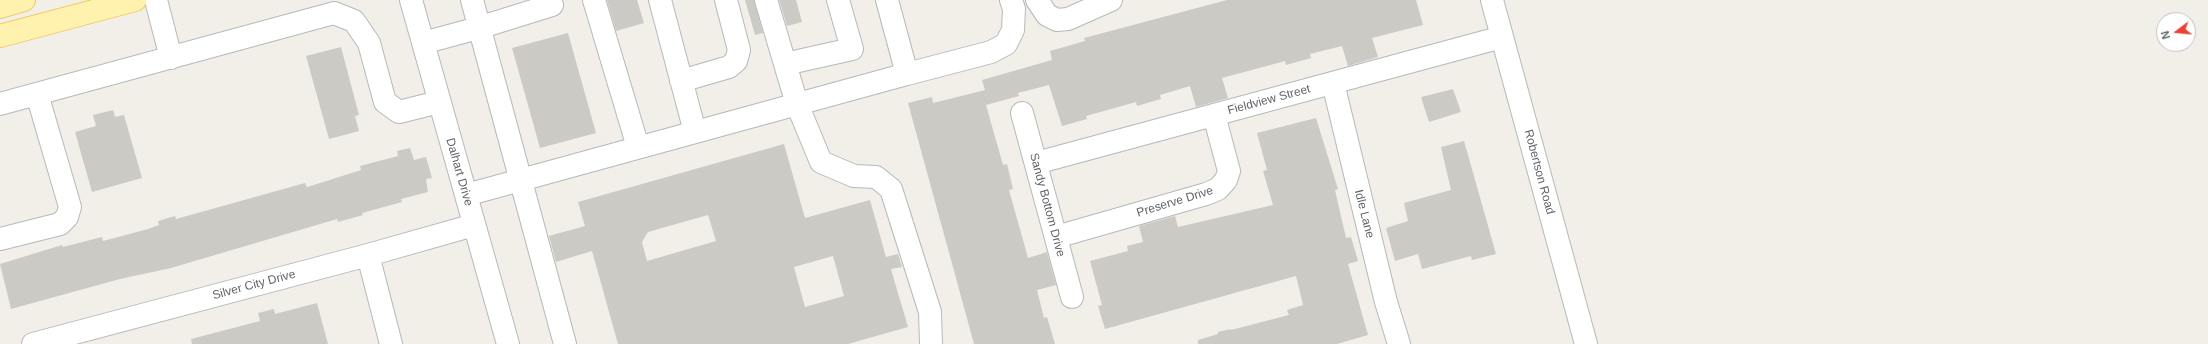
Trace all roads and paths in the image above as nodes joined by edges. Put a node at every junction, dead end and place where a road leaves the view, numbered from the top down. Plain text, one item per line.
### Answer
1 (24, 0) edge
2 (135, 0) edge
3 (156, 0) edge
4 (411, 0) edge
5 (472, 0) edge
6 (594, 0) edge
7 (660, 0) edge
8 (726, 0) edge
9 (766, 0) edge
10 (838, 0) edge
11 (887, 0) edge
12 (1011, 0) edge
13 (1038, 0) edge
14 (1111, 0) edge
15 (1492, 0) edge
16 (552, 5) dead end
17 (1084, 5) edge
18 (0, 7) edge
19 (478, 28) junction
20 (0, 36) edge
21 (1502, 37) junction
22 (423, 43) junction
23 (171, 58) junction
24 (785, 64) junction
25 (907, 74) junction
26 (681, 82) junction
27 (1333, 83) junction
28 (37, 94) junction
29 (440, 102) junction
30 (0, 104) edge
31 (797, 104) junction
32 (1022, 113) dead end
33 (1214, 115) junction
34 (695, 132) junction
35 (638, 147) junction
36 (1036, 164) junction
37 (520, 180) junction
38 (466, 195) junction
39 (474, 225) junction
40 (1056, 237) junction
41 (0, 239) edge
42 (368, 255) junction
43 (1072, 297) dead end
44 (33, 344) edge
45 (391, 344) edge
46 (508, 344) edge
47 (565, 344) edge
48 (931, 344) edge
49 (1400, 344) edge
50 (1586, 344) edge

1 - 18 main road
2 - 20 main road
3 - 23 street
4 - 22 street, Dalhart Drive
5 - 19 street
6 - 35 street
7 - 26 street
8 - 26 street
9 - 24 street
10 - 24 street
11 - 25 street
12 - 25 street
13 - 17 street
14 - 17 street
15 - 21 street, Robertson Road
16 - 19 street
19 - 22 street
19 - 37 street
21 - 27 street, Fieldview Street
21 - 50 street, Robertson Road
22 - 29 street, Dalhart Drive
23 - 28 street
23 - 29 street
24 - 31 street
25 - 31 street
26 - 34 street
27 - 33 street, Fieldview Street
27 - 49 street, Idle Lane
28 - 30 street
28 - 41 street
29 - 38 street, Dalhart Drive
31 - 34 street
31 - 48 street
32 - 36 street, Sandy Bottom Drive
33 - 36 street, Fieldview Street
33 - 40 street, Preserve Drive
34 - 35 street
35 - 37 street
36 - 40 street, Sandy Bottom Drive
37 - 38 street
37 - 47 street
38 - 39 street, Dalhart Drive
39 - 42 street, Silver City Drive
39 - 46 street, Dalhart Drive
40 - 43 street, Sandy Bottom Drive
42 - 44 street, Silver City Drive
42 - 45 street

